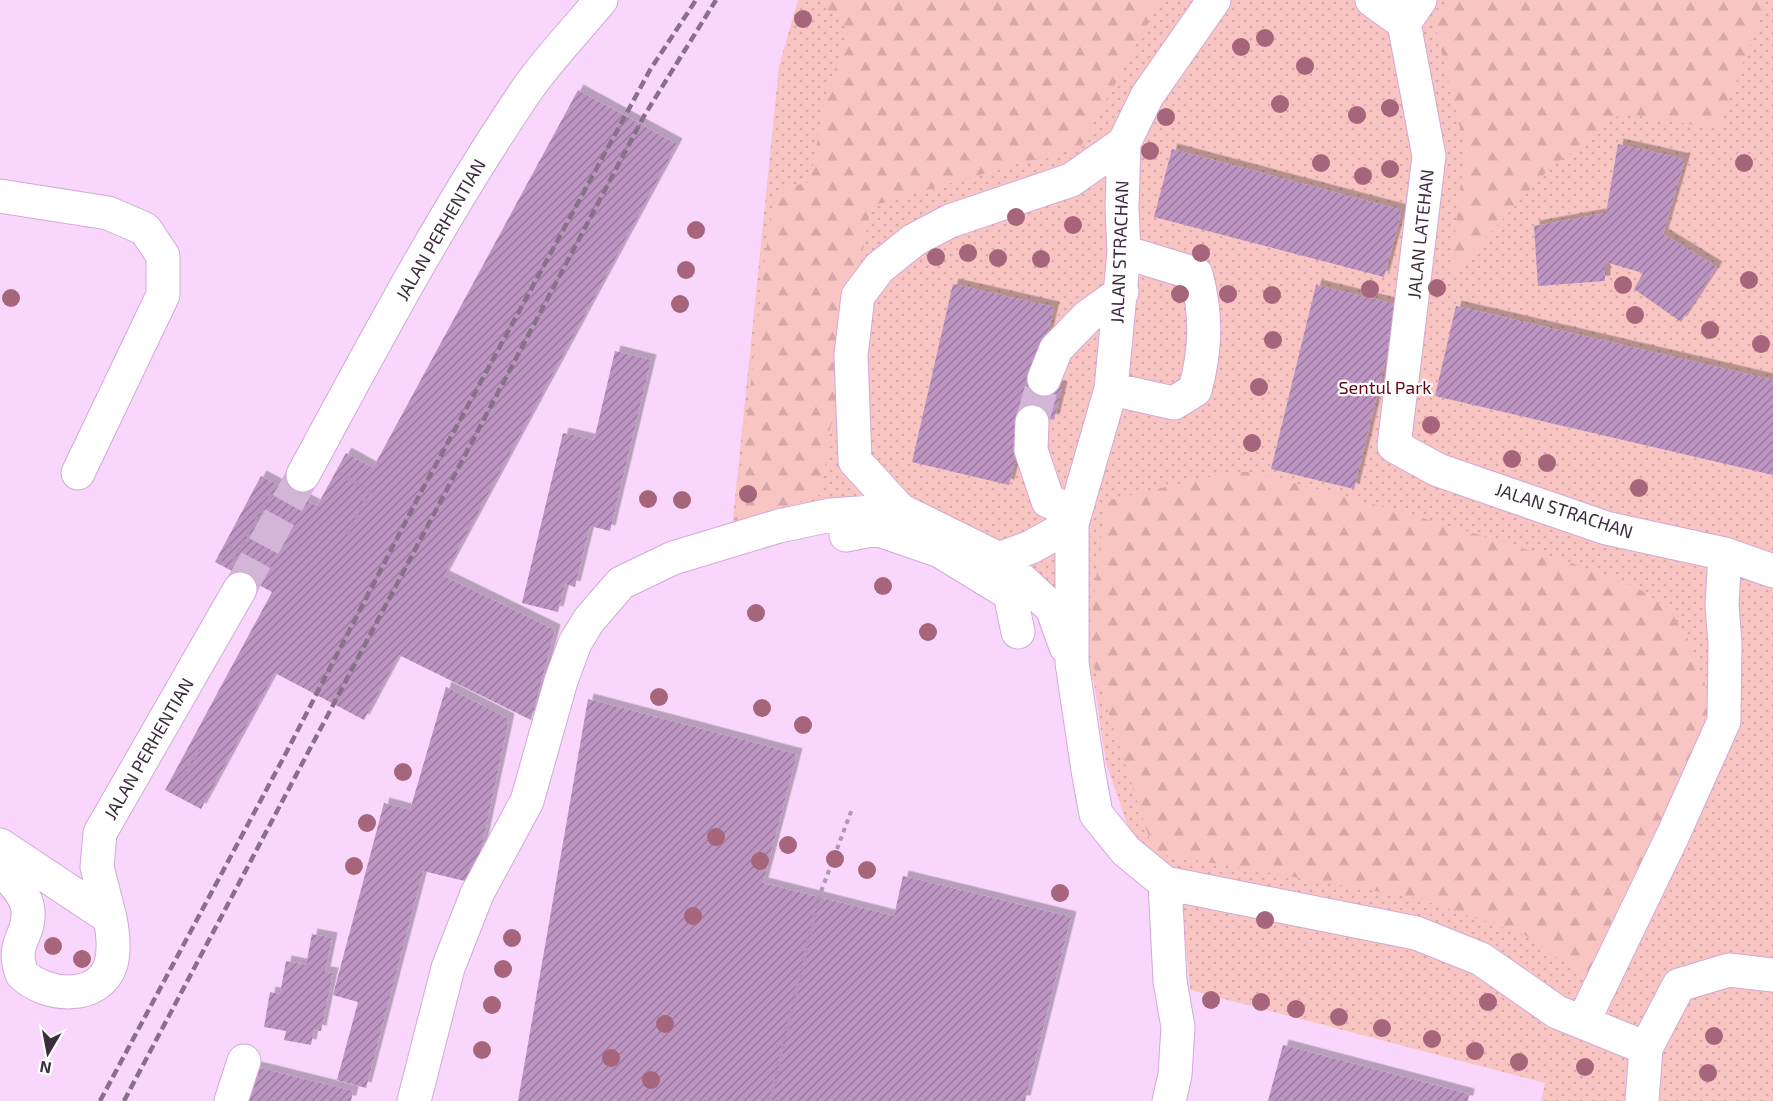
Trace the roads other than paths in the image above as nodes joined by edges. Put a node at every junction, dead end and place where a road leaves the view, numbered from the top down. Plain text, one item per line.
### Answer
1 (601, 0) edge
2 (1214, 0) edge
3 (1372, 0) edge
4 (1412, 12) edge
5 (1124, 143) junction
6 (1071, 180) junction
7 (0, 196) edge
8 (1122, 208) junction
9 (1124, 252) junction
10 (1122, 292) junction
11 (1044, 379) tunnel mouth
12 (1112, 389) junction
13 (1032, 422) tunnel mouth
14 (1394, 446) joint
15 (78, 473) dead end
16 (319, 473) tunnel mouth
17 (900, 510) junction
18 (1073, 518) junction
19 (776, 549) dead end
20 (1725, 554) junction
21 (999, 559) junction
22 (1773, 571) edge
23 (240, 589) tunnel mouth
24 (1018, 632) dead end
25 (1072, 663) junction
26 (0, 845) edge
27 (0, 867) edge
28 (1165, 883) junction
29 (110, 918) junction
30 (11, 951) edge
31 (1773, 975) edge
32 (1583, 1022) junction
33 (1646, 1048) junction
34 (244, 1061) dead end
35 (231, 1101) edge
36 (414, 1101) edge
37 (1169, 1101) edge
38 (1642, 1101) edge

1 - 16 street, JALAN PERHENTIAN
2 - 5 street, JALAN STRACHAN
3 - 4 street
4 - 14 street, JALAN LATEHAN
5 - 6 street
5 - 8 street, JALAN STRACHAN
6 - 8 street
6 - 17 street
7 - 15 street
8 - 9 street, JALAN STRACHAN
9 - 10 street, JALAN STRACHAN
9 - 12 street
10 - 11 street
10 - 12 street, JALAN STRACHAN
12 - 18 street, JALAN STRACHAN
13 - 18 street
14 - 20 street, JALAN STRACHAN
17 - 21 street
17 - 36 street
18 - 21 street
18 - 25 street, JALAN STRACHAN
19 - 24 street
20 - 22 street, JALAN STRACHAN
20 - 32 street
21 - 25 street
23 - 29 street, JALAN PERHENTIAN
25 - 28 street, JALAN STRACHAN
26 - 29 street
27 - 30 street
28 - 32 street
28 - 37 street
29 - 30 street, JALAN PERHENTIAN
31 - 33 street
32 - 33 street
33 - 38 street
34 - 35 street

